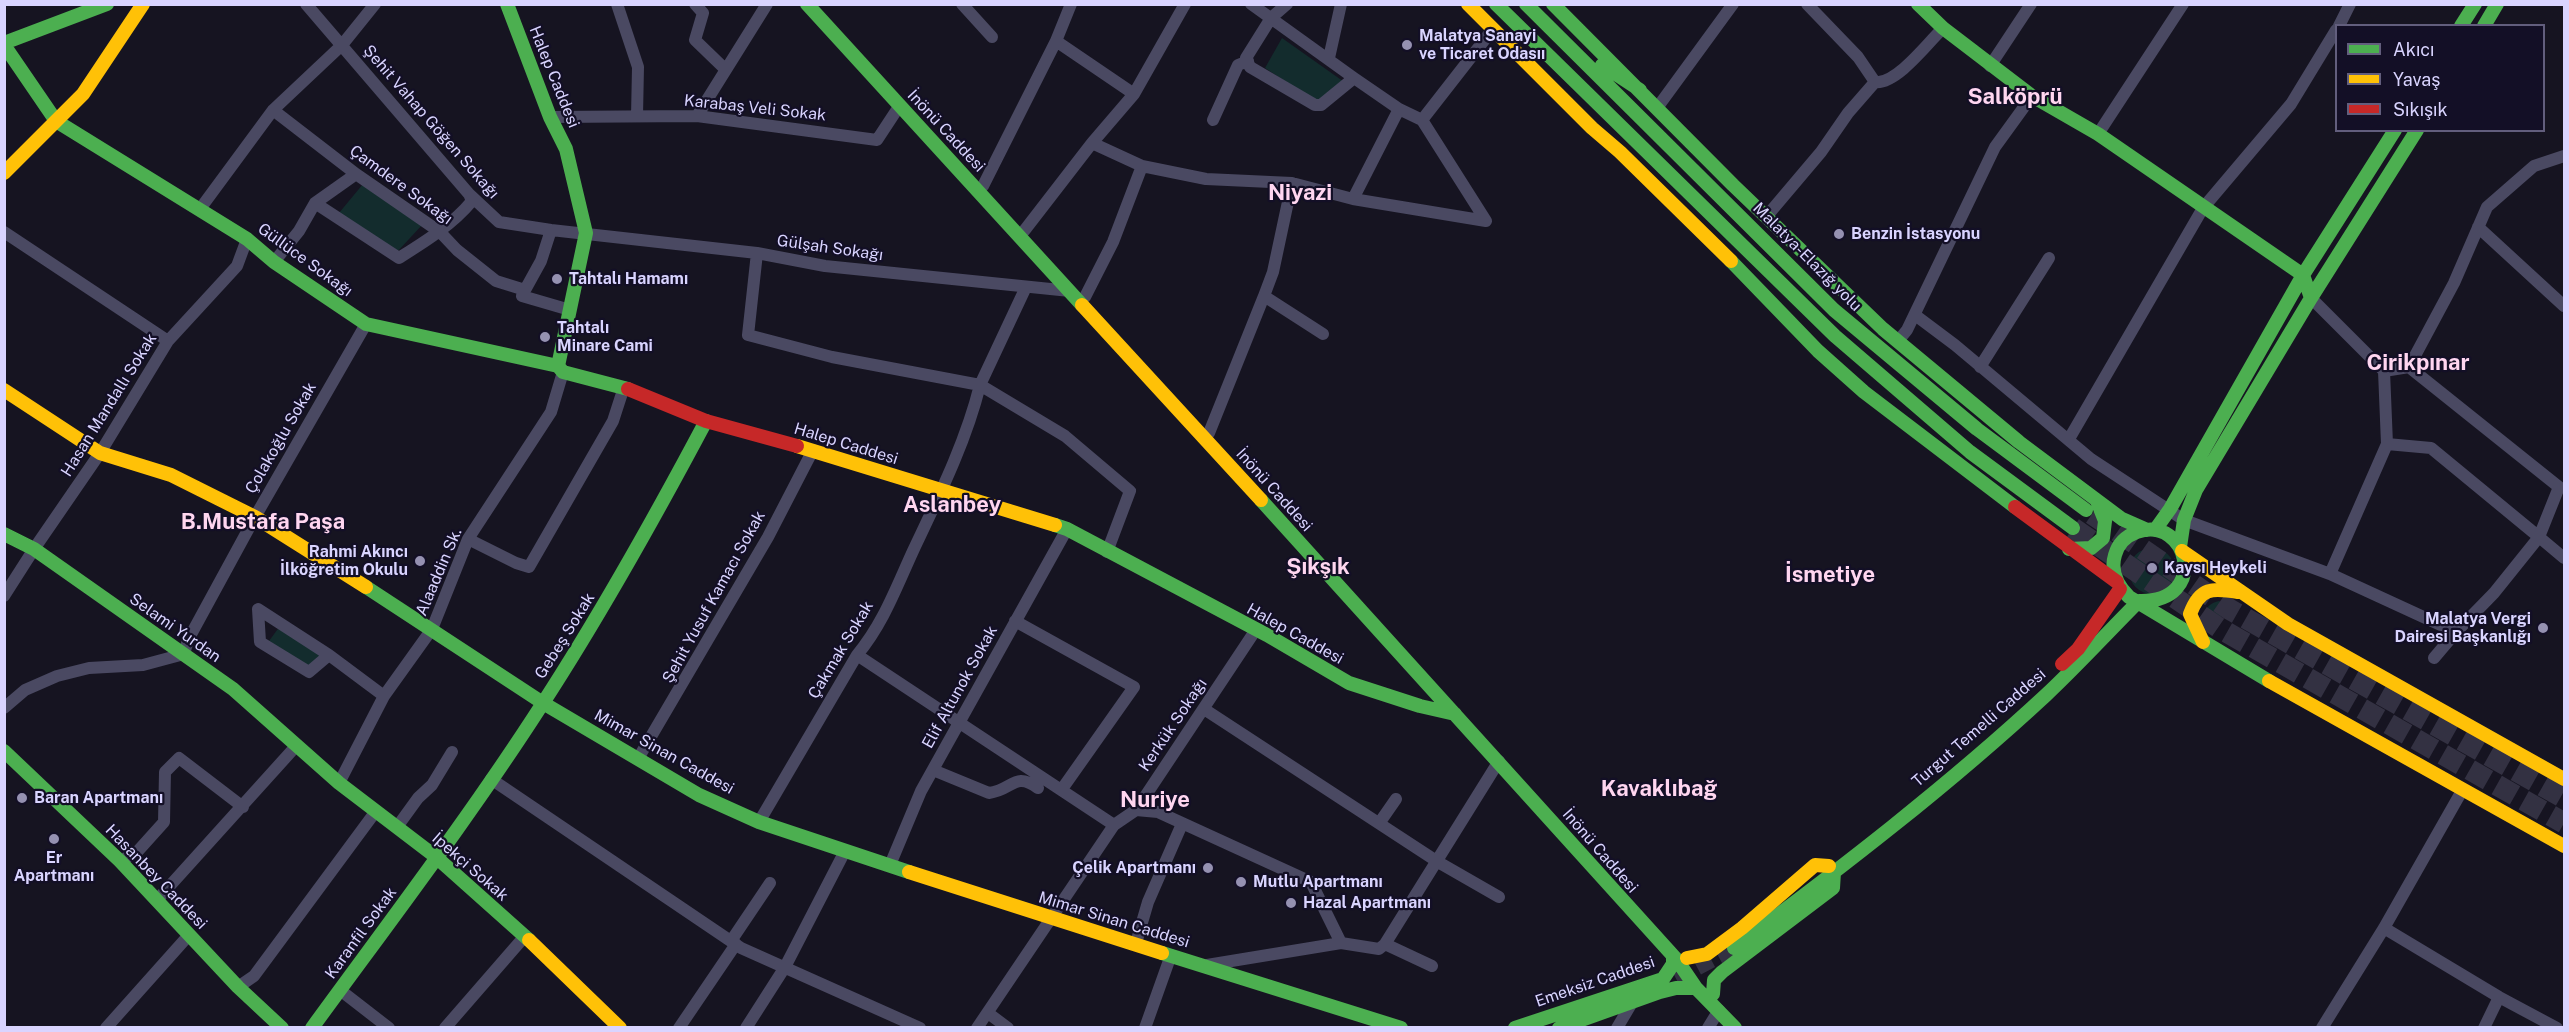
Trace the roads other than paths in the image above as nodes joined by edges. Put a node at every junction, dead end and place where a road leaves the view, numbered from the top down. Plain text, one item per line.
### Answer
1 (107, 4) edge
2 (143, 4) edge
3 (306, 4) edge
4 (375, 4) edge
5 (617, 4) edge
6 (695, 4) edge
7 (767, 4) edge
8 (807, 4) edge
9 (820, 4) edge
10 (962, 4) edge
11 (1071, 4) edge
12 (1185, 4) edge
13 (1251, 4) edge
14 (1287, 4) edge
15 (1341, 4) edge
16 (1468, 4) edge
17 (1496, 4) edge
18 (1526, 4) edge
19 (1553, 4) edge
20 (1733, 4) edge
21 (1807, 4) edge
22 (1918, 4) edge
23 (2031, 4) edge
24 (2183, 4) edge
25 (2350, 4) edge
26 (2475, 4) edge
27 (2497, 4) edge
28 (514, 8) edge
29 (1271, 18) junction
30 (2340, 24) edge
31 (2463, 24) edge
32 (2485, 24) edge
33 (1944, 28) junction
34 (1493, 29) junction
35 (2335, 33) edge
36 (1556, 35) junction
37 (992, 37) dead end
38 (1056, 41) junction
39 (4, 44) edge
40 (342, 45) junction
41 (1520, 56) junction
42 (1329, 58) junction
43 (1248, 61) junction
44 (1990, 66) junction
45 (725, 69) junction
46 (1354, 78) junction
47 (1875, 82) junction
48 (1640, 90) junction
49 (1134, 94) junction
50 (2032, 96) junction
51 (900, 105) junction
52 (1657, 108) junction
53 (1399, 109) junction
54 (273, 110) junction
55 (637, 116) junction
56 (697, 116) junction
57 (1608, 116) junction
58 (550, 117) junction
59 (1213, 120) dead end
60 (1422, 120) junction
61 (56, 121) junction
62 (2395, 132) edge
63 (2416, 132) edge
64 (2098, 134) junction
65 (1092, 143) junction
66 (2565, 156) edge
67 (1142, 166) junction
68 (4, 173) edge
69 (356, 174) junction
70 (1292, 183) junction
71 (983, 186) junction
72 (469, 194) junction
73 (1353, 199) junction
74 (315, 203) junction
75 (200, 208) junction
76 (2203, 208) junction
77 (1766, 217) junction
78 (2478, 226) junction
79 (550, 230) junction
80 (1024, 231) junction
81 (4, 232) edge
82 (440, 232) junction
83 (586, 233) junction
84 (247, 239) junction
85 (757, 253) junction
86 (2049, 258) dead end
87 (274, 262) junction
88 (2303, 275) junction
89 (1026, 287) junction
90 (525, 290) junction
91 (1070, 291) junction
92 (1264, 296) junction
93 (1085, 297) junction
94 (2311, 298) junction
95 (2565, 306) edge
96 (570, 310) junction
97 (1915, 315) junction
98 (366, 324) junction
99 (1323, 334) dead end
100 (168, 341) junction
101 (1898, 341) junction
102 (1980, 366) junction
103 (2409, 367) junction
104 (561, 369) junction
105 (2384, 371) junction
106 (980, 385) junction
107 (624, 387) junction
108 (4, 390) edge
109 (706, 421) junction
110 (1209, 433) junction
111 (2069, 439) junction
112 (2386, 444) junction
113 (813, 450) junction
114 (100, 453) junction
115 (2562, 482) edge
116 (941, 490) junction
117 (2092, 505) junction
118 (2170, 509) junction
119 (255, 517) junction
120 (2184, 520) junction
121 (2073, 528) tunnel mouth
122 (1067, 529) junction
123 (2151, 530) junction
124 (4, 534) edge
125 (2539, 537) junction
126 (468, 539) junction
127 (2068, 548) junction
128 (34, 549) junction
129 (2181, 549) junction
130 (1107, 552) junction
131 (2565, 558) edge
132 (2330, 574) junction
133 (2119, 586) junction
134 (2242, 592) junction
135 (4, 596) edge
136 (2139, 601) junction
137 (1015, 621) junction
138 (432, 629) junction
139 (1255, 631) junction
140 (2456, 632) junction
141 (2203, 642) junction
142 (184, 654) junction
143 (329, 655) junction
144 (857, 655) junction
145 (2434, 658) dead end
146 (384, 696) junction
147 (543, 703) junction
148 (4, 708) edge
149 (1204, 709) junction
150 (1452, 713) junction
151 (1466, 716) junction
152 (960, 721) junction
153 (294, 743) junction
154 (4, 751) edge
155 (452, 752) dead end
156 (639, 757) junction
157 (1499, 761) junction
158 (933, 770) junction
159 (491, 779) junction
160 (2565, 779) edge
161 (339, 783) junction
162 (1038, 788) dead end
163 (1062, 789) junction
164 (2463, 789) junction
165 (1396, 799) dead end
166 (243, 807) junction
167 (1136, 810) junction
168 (376, 811) junction
169 (759, 822) junction
170 (1380, 822) junction
171 (1182, 824) junction
172 (1114, 825) junction
173 (397, 827) junction
174 (2565, 846) edge
175 (845, 851) junction
176 (436, 857) junction
177 (120, 861) junction
178 (1438, 862) junction
179 (890, 865) junction
180 (1832, 869) junction
181 (770, 883) dead end
182 (1499, 897) dead end
183 (157, 900) junction
184 (1052, 919) junction
185 (2384, 928) junction
186 (189, 935) junction
187 (525, 936) junction
188 (733, 943) junction
189 (1136, 943) junction
190 (1341, 943) junction
191 (1385, 944) junction
192 (1707, 954) junction
193 (1171, 955) junction
194 (1680, 958) junction
195 (1205, 966) junction
196 (1432, 966) dead end
197 (784, 968) junction
198 (1722, 972) junction
199 (238, 987) junction
200 (1654, 988) junction
201 (1696, 988) junction
202 (340, 990) junction
203 (1713, 994) junction
204 (2499, 997) junction
205 (1633, 1001) junction
206 (1719, 1010) junction
207 (988, 1013) junction
208 (2327, 1026) edge
209 (106, 1028) edge
210 (282, 1028) edge
211 (312, 1028) edge
212 (388, 1028) edge
213 (445, 1028) edge
214 (620, 1028) edge
215 (679, 1028) edge
216 (746, 1028) edge
217 (920, 1028) edge
218 (977, 1028) edge
219 (1008, 1028) edge
220 (1145, 1028) edge
221 (1401, 1028) edge
222 (1515, 1028) edge
223 (1543, 1028) edge
224 (1559, 1028) edge
225 (1617, 1028) edge
226 (1708, 1028) edge
227 (1735, 1028) edge
228 (1743, 1028) edge
229 (2484, 1028) edge
230 (2557, 1028) edge

1 - 39 main road
2 - 61 main road
3 - 40 street, Şehit Vahap Göğen Sokağı
4 - 40 street
5 - 55 street
6 - 45 street
7 - 45 street
8 - 51 main road, İnönü Caddesi
9 - 71 main road, İnönü Caddesi
10 - 37 street
11 - 38 street
12 - 49 street
13 - 29 street
14 - 29 street
15 - 42 street
16 - 34 main road
17 - 57 main road
18 - 36 main road, Malatya-Elazığ yolu
19 - 48 main road
20 - 52 street
21 - 47 street
22 - 33 main road
23 - 44 street
24 - 64 street
25 - 30 street
26 - 31 main road
27 - 32 main road
28 - 58 main road, Halep Caddesi
29 - 42 street
29 - 43 street
33 - 44 main road
33 - 47 street
34 - 41 main road
34 - 60 street
35 - 76 street
36 - 48 main road
36 - 117 main road, Malatya-Elazığ yolu
38 - 49 street
38 - 71 street
39 - 61 main road
40 - 54 street
40 - 72 street, Şehit Vahap Göğen Sokağı
41 - 57 main road
41 - 127 main road
42 - 46 street
43 - 46 street
43 - 59 street
44 - 50 main road
45 - 56 street
46 - 53 street
47 - 77 street
48 - 52 main road
49 - 65 street
50 - 64 main road
50 - 97 street
51 - 56 street, Karabaş Veli Sokak
51 - 91 main road, İnönü Caddesi
52 - 77 main road
53 - 60 street
53 - 73 street
54 - 69 street, Çamdere Sokağı
54 - 75 street
55 - 56 street, Karabaş Veli Sokak
55 - 58 street, Karabaş Veli Sokak
57 - 121 main road
58 - 83 main road, Halep Caddesi
60 - 73 street
61 - 68 main road
61 - 75 main road, Güllüce Sokağı
62 - 88 main road
63 - 94 main road
64 - 76 main road
65 - 67 street
65 - 80 street
66 - 78 street
67 - 70 street
67 - 93 street
69 - 74 street
69 - 82 street, Çamdere Sokağı
70 - 73 street
70 - 92 street
71 - 80 main road, İnönü Caddesi
72 - 79 street, Şehit Vahap Göğen Sokağı
72 - 82 street
74 - 82 street
74 - 87 street
75 - 84 main road, Güllüce Sokağı
76 - 88 main road
76 - 111 street
77 - 101 main road
78 - 95 street
78 - 103 street
79 - 83 street, Şehit Vahap Göğen Sokağı
79 - 90 street
80 - 93 main road, İnönü Caddesi
81 - 100 street
82 - 90 street, Çamdere Sokağı
83 - 85 street, Gülşah Sokağı
83 - 96 main road, Halep Caddesi
84 - 87 main road, Güllüce Sokağı
84 - 100 street, Hasan Mandallı Sokak
85 - 89 street, Gülşah Sokağı
85 - 106 street
86 - 102 street
87 - 98 main road, Güllüce Sokağı
88 - 94 main road
88 - 118 main road
89 - 91 street, Gülşah Sokağı
89 - 106 street, Çakmak Sokak
90 - 96 street, Çamdere Sokağı
91 - 150 main road, İnönü Caddesi
92 - 99 street
92 - 110 street
93 - 110 main road, İnönü Caddesi
94 - 105 street
94 - 120 main road
96 - 104 main road, Halep Caddesi
97 - 101 street
97 - 102 street
98 - 104 main road, Güllüce Sokağı
98 - 119 street, Çolakoğlu Sokak
100 - 114 street, Hasan Mandallı Sokak
101 - 117 main road
102 - 111 street
103 - 105 street
103 - 115 street
104 - 107 main road, Halep Caddesi
104 - 126 street, Alaaddin Sk.
105 - 112 street
106 - 116 street, Çakmak Sokak
106 - 130 street
107 - 109 main road, Halep Caddesi
107 - 126 street
108 - 114 main road, Mimar Sinan Caddesi
109 - 113 main road, Halep Caddesi
109 - 147 main road, Gebeş Sokak
110 - 151 main road, İnönü Caddesi
111 - 118 street
112 - 125 street
112 - 132 street
113 - 116 main road, Halep Caddesi
113 - 156 street, Şehit Yusuf Kamacı Sokak
114 - 119 main road, Mimar Sinan Caddesi
114 - 128 street, Hasan Mandallı Sokak
115 - 125 street
116 - 122 main road, Halep Caddesi
116 - 144 street, Çakmak Sokak
117 - 123 main road
117 - 127 main road
118 - 120 street
118 - 123 main road
119 - 138 main road, Mimar Sinan Caddesi
119 - 142 street, Çolakoğlu Sokak
120 - 129 main road
120 - 132 street
122 - 130 main road, Halep Caddesi
122 - 137 street, Elif Altunok Sokak
123 - 129 main road
123 - 133 main road
124 - 128 main road, Selami Yurdan
125 - 131 street
125 - 140 street
126 - 138 street, Alaaddin Sk.
127 - 133 main road
128 - 135 street, Hasan Mandallı Sokak
128 - 142 main road, Selami Yurdan
129 - 134 main road
129 - 136 main road
130 - 139 main road, Halep Caddesi
132 - 140 street
133 - 136 main road
133 - 180 main road, Turgut Temelli Caddesi
134 - 141 main road
134 - 160 main road
136 - 141 main road
136 - 180 main road, Turgut Temelli Caddesi
137 - 152 street, Elif Altunok Sokak
137 - 163 street
138 - 146 street, Alaaddin Sk.
138 - 147 main road, Mimar Sinan Caddesi
139 - 149 street, Kerkük Sokağı
139 - 150 main road, Halep Caddesi
140 - 145 street
141 - 164 main road
142 - 148 street
142 - 153 main road, Selami Yurdan
143 - 143 street
143 - 146 street
144 - 152 street
144 - 169 street, Çakmak Sokak
146 - 161 street, Alaaddin Sk.
147 - 156 main road, Mimar Sinan Caddesi
147 - 159 main road, Gebeş Sokak
149 - 167 street, Kerkük Sokağı
149 - 170 street
150 - 151 main road, Halep Caddesi
150 - 157 main road, İnönü Caddesi
151 - 194 main road, İnönü Caddesi
152 - 158 street, Elif Altunok Sokak
152 - 163 street
153 - 161 main road, İpekçi Sokak
153 - 166 street
154 - 177 main road, Hasanbey Caddesi
155 - 173 street
156 - 169 main road, Mimar Sinan Caddesi
157 - 178 street
157 - 194 main road, İnönü Caddesi
158 - 162 street
158 - 179 street, Elif Altunok Sokak
159 - 176 main road, Gebeş Sokak
159 - 188 street
161 - 168 main road, İpekçi Sokak
163 - 172 street
164 - 174 main road
164 - 185 street
165 - 170 street
166 - 177 street
166 - 183 street
167 - 171 street
167 - 172 street, Kerkük Sokağı
168 - 173 main road, İpekçi Sokak
168 - 199 street
169 - 175 main road, Mimar Sinan Caddesi
170 - 178 street
171 - 189 street
171 - 190 street
172 - 184 street, Kerkük Sokağı
173 - 176 main road, İpekçi Sokak
175 - 179 main road, Mimar Sinan Caddesi
175 - 197 street
176 - 187 main road, İpekçi Sokak
176 - 202 main road, Karanfil Sokak
177 - 183 main road, Hasanbey Caddesi
178 - 182 street
178 - 191 street
179 - 184 main road, Mimar Sinan Caddesi
180 - 180 main road, Turgut Temelli Caddesi
180 - 192 main road, Turgut Temelli Caddesi
180 - 198 main road, Turgut Temelli Caddesi
181 - 188 street
183 - 186 main road, Hasanbey Caddesi
184 - 189 main road, Mimar Sinan Caddesi
184 - 207 street, Kerkük Sokağı
185 - 204 street
185 - 208 street
186 - 199 main road, Hasanbey Caddesi
186 - 209 street
187 - 213 street
187 - 214 main road, İpekçi Sokak
188 - 197 street
188 - 215 street
189 - 193 main road, Mimar Sinan Caddesi
190 - 191 street
190 - 195 street
191 - 196 street
192 - 194 main road, Turgut Temelli Caddesi
192 - 198 main road
193 - 195 main road, Mimar Sinan Caddesi
193 - 220 street
194 - 200 main road, Emeksiz Caddesi
194 - 201 main road, İnönü Caddesi
194 - 203 main road
195 - 221 main road, Mimar Sinan Caddesi
197 - 216 street
197 - 217 street
198 - 203 main road
199 - 210 main road, Hasanbey Caddesi
200 - 201 main road, Emeksiz Caddesi
200 - 205 main road, Emeksiz Caddesi
200 - 222 main road, Emeksiz Caddesi
200 - 223 main road, Emeksiz Caddesi
201 - 206 main road, İnönü Caddesi
202 - 211 main road, Karanfil Sokak
202 - 212 street
203 - 228 main road
204 - 229 street
204 - 230 street
205 - 224 main road, Emeksiz Caddesi
205 - 225 street
206 - 226 street
206 - 227 main road, İnönü Caddesi
207 - 218 street, Kerkük Sokağı
207 - 219 street

